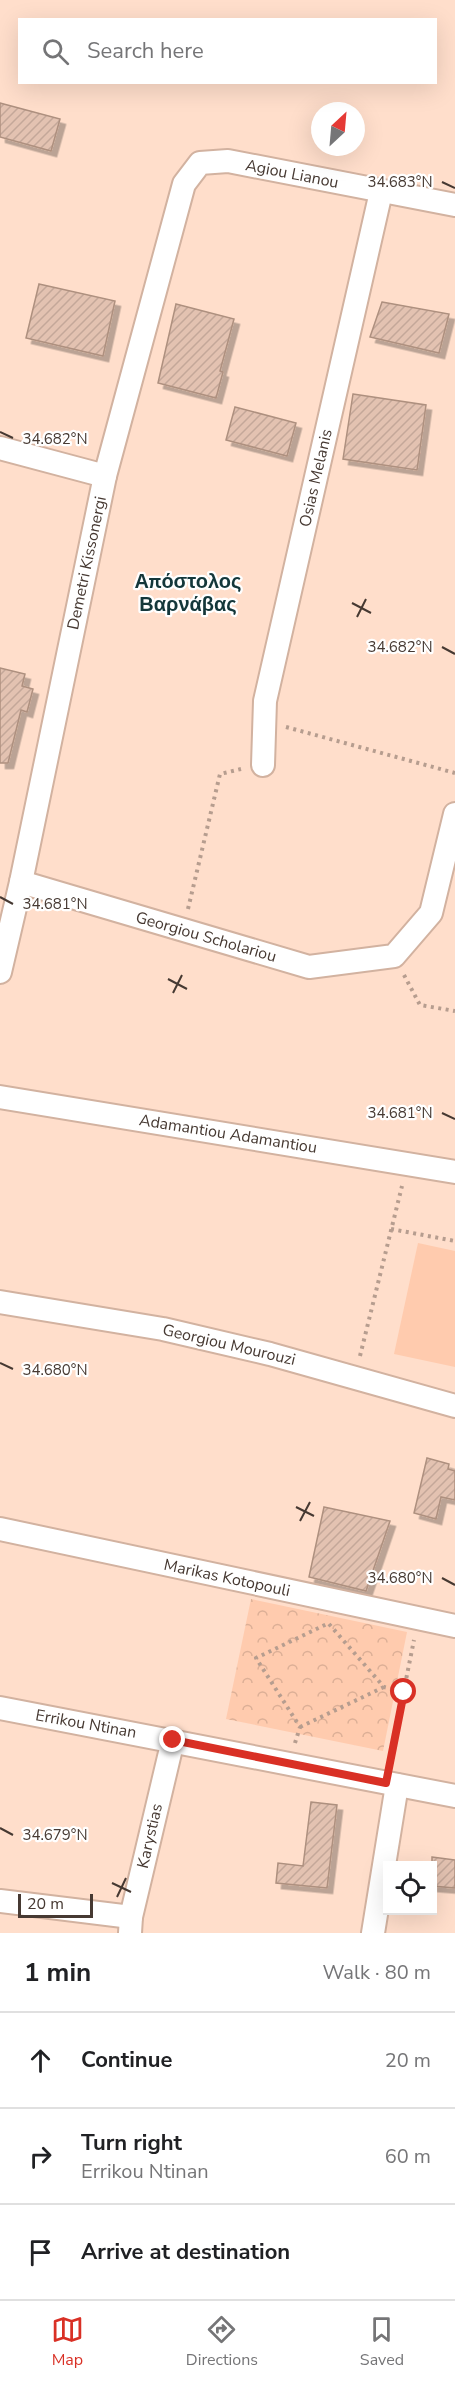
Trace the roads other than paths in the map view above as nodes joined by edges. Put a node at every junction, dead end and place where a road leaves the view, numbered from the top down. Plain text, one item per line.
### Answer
1 (200, 163) joint
2 (381, 192) junction
3 (455, 205) edge
4 (0, 448) edge
5 (105, 476) junction
6 (263, 765) road end
7 (455, 814) edge
8 (21, 882) junction
9 (0, 972) edge
10 (0, 1097) edge
11 (455, 1172) edge
12 (0, 1302) edge
13 (455, 1406) edge
14 (0, 1529) edge
15 (455, 1626) edge
16 (0, 1708) edge
17 (173, 1740) junction
18 (392, 1784) junction
19 (455, 1796) edge
20 (0, 1900) edge
21 (130, 1925) edge
22 (373, 1933) edge

1 - 2 street, Agiou Lianou
1 - 5 street, Demetri Kissonergi
2 - 3 street, Agiou Lianou
2 - 6 street, Osias Melanis
4 - 5 street
5 - 8 street, Demetri Kissonergi
7 - 8 street, Georgiou Scholariou
8 - 9 street, Demetri Kissonergi
10 - 11 street, Adamantiou Adamantiou
12 - 13 street, Georgiou Mourouzi
14 - 15 street, Marikas Kotopouli
16 - 17 street, Errikou Ntinan
17 - 18 street, Errikou Ntinan
17 - 21 street, Karystias
18 - 19 street, Errikou Ntinan
18 - 22 street
20 - 21 street

